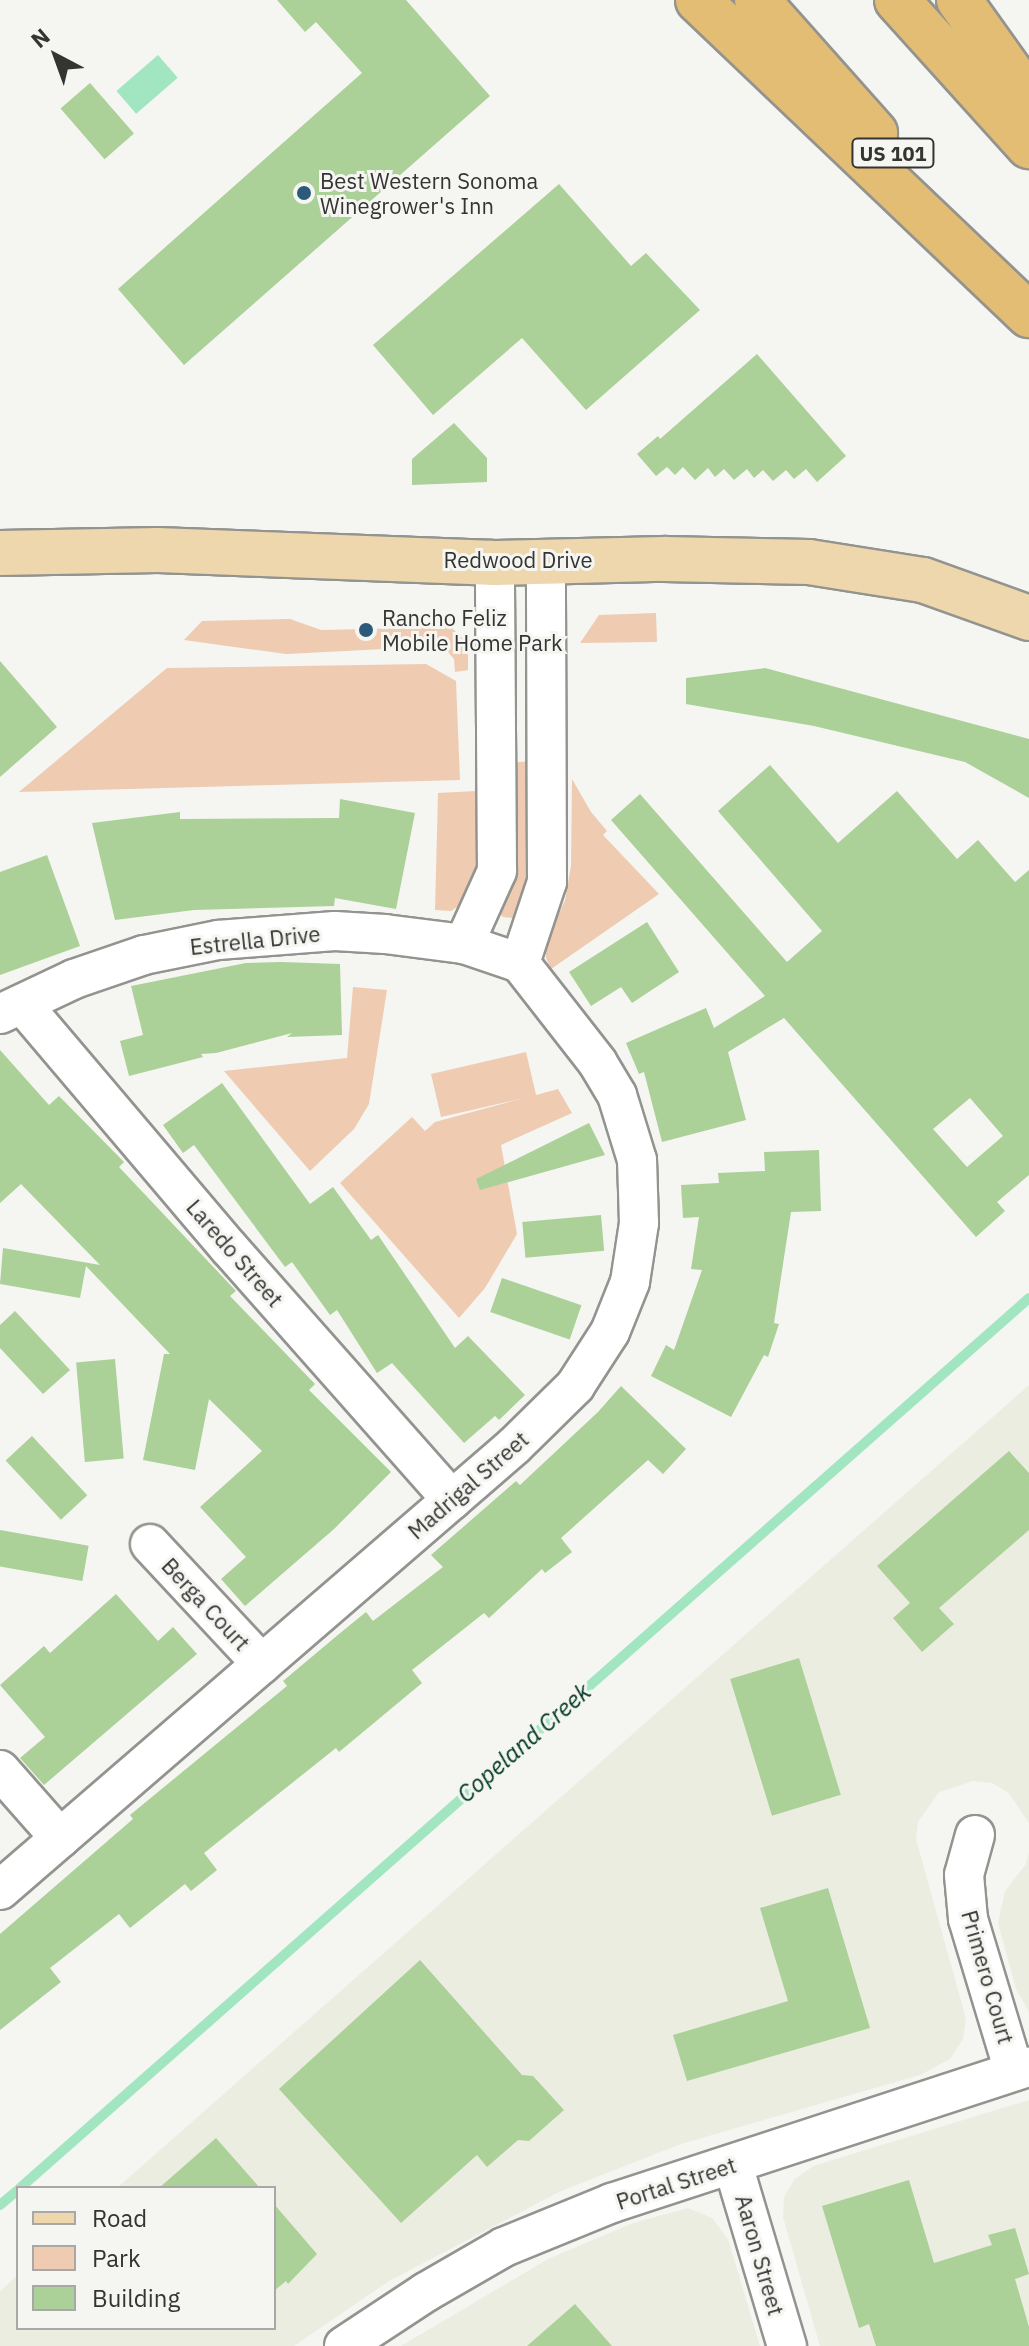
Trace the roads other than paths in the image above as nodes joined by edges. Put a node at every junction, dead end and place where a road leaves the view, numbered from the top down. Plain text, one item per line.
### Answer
1 (698, 0) edge
2 (757, 0) edge
3 (897, 0) edge
4 (959, 0) edge
5 (1029, 98) edge
6 (1029, 146) edge
7 (1029, 305) edge
8 (1029, 315) edge
9 (0, 553) edge
10 (546, 560) junction
11 (495, 563) junction
12 (1029, 618) edge
13 (464, 944) junction
14 (520, 963) junction
15 (11, 1009) edge
16 (452, 1500) junction
17 (150, 1544) dead end
18 (262, 1664) junction
19 (0, 1770) edge
20 (975, 1835) dead end
21 (60, 1838) junction
22 (0, 1890) edge
23 (1022, 2069) edge
24 (733, 2165) junction
25 (344, 2346) edge
26 (787, 2346) edge

1 - 8 highway
2 - 7 highway, US 101
3 - 6 highway
4 - 5 highway
9 - 11 main road, Redwood Drive
10 - 11 main road, Redwood Drive
10 - 12 main road, Redwood Drive
10 - 14 street
11 - 13 street
13 - 14 street, Estrella Drive
13 - 15 street, Estrella Drive
14 - 16 street, Madrigal Street
15 - 16 street, Laredo Street
16 - 18 street, Madrigal Street
17 - 18 street, Berga Court
18 - 21 street, Madrigal Street
19 - 21 street
20 - 23 street, Primero Court
21 - 22 street, Madrigal Street
23 - 24 street, Portal Street
24 - 25 street, Portal Street
24 - 26 street, Aaron Street

